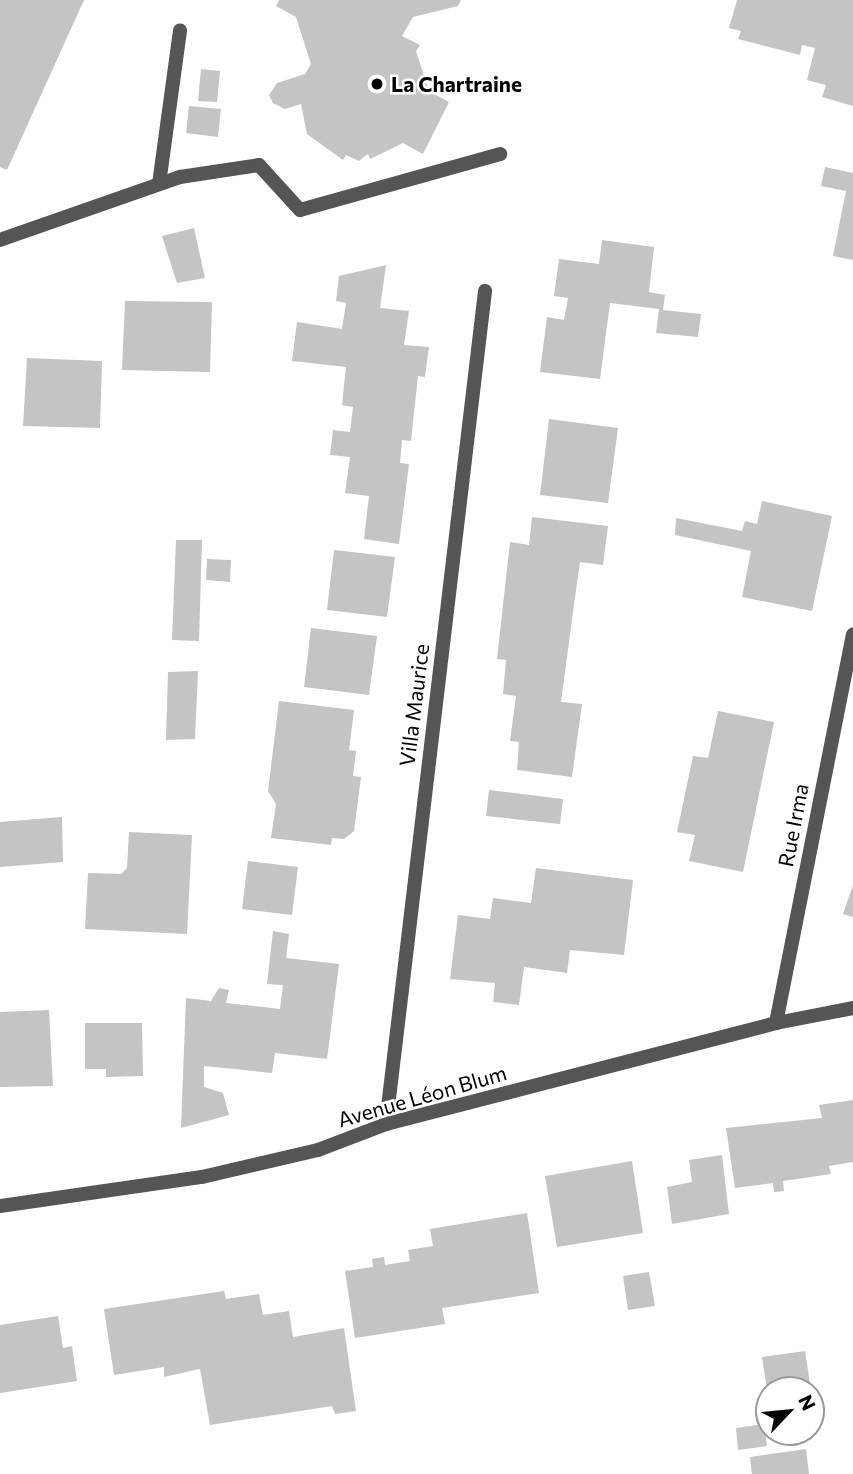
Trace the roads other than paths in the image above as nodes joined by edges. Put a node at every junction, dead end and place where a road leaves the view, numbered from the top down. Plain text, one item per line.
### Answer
1 (180, 30) dead end
2 (500, 154) dead end
3 (159, 184) junction
4 (0, 240) edge
5 (485, 291) dead end
6 (853, 635) edge
7 (853, 1008) edge
8 (776, 1023) junction
9 (386, 1124) junction
10 (0, 1206) edge

1 - 3 street
2 - 3 street
3 - 4 street
5 - 9 street, Villa Maurice
6 - 8 street, Rue Irma
7 - 8 street, Avenue Léon Blum
8 - 9 street, Avenue Léon Blum
9 - 10 street, Avenue Léon Blum

